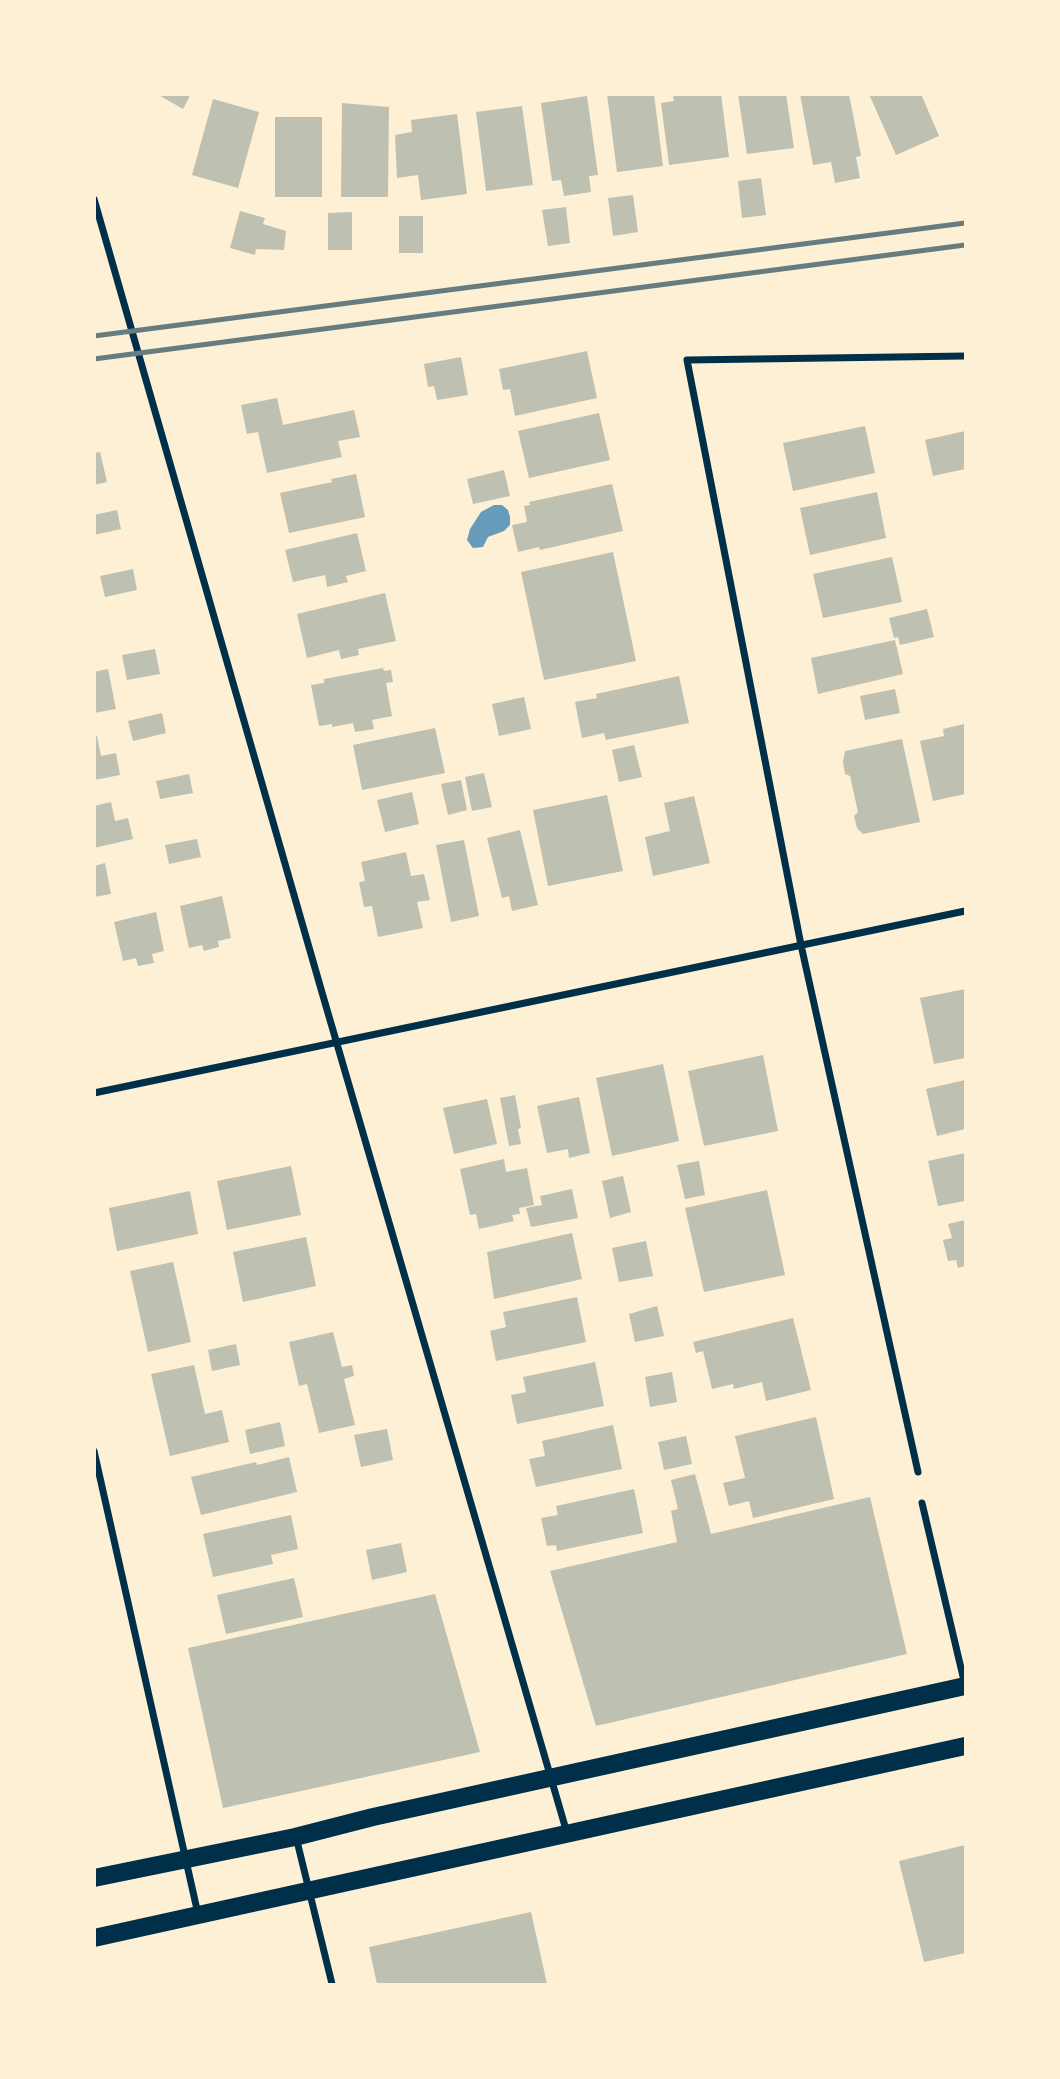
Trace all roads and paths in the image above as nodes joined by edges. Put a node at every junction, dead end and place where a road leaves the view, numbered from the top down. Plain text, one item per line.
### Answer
1 (94, 199) edge
2 (965, 356) edge
3 (965, 911) edge
4 (802, 945) junction
5 (337, 1042) junction
6 (94, 1093) edge
7 (94, 1451) edge
8 (918, 1472) dead end
9 (922, 1503) dead end
10 (965, 1686) edge
11 (965, 1746) edge
12 (551, 1778) junction
13 (568, 1833) junction
14 (295, 1837) junction
15 (186, 1858) junction
16 (94, 1878) edge
17 (309, 1891) junction
18 (198, 1915) junction
19 (94, 1938) edge
20 (332, 1984) edge

1 - 5 street
2 - 4 street
3 - 4 street
4 - 5 street
4 - 8 street
5 - 6 street
5 - 12 street
7 - 15 street
9 - 10 street
10 - 12 main road
11 - 13 main road
12 - 13 street
12 - 14 main road
13 - 17 main road
14 - 15 main road
14 - 17 street
15 - 16 main road
15 - 18 street
17 - 18 main road
17 - 20 street
18 - 19 main road

